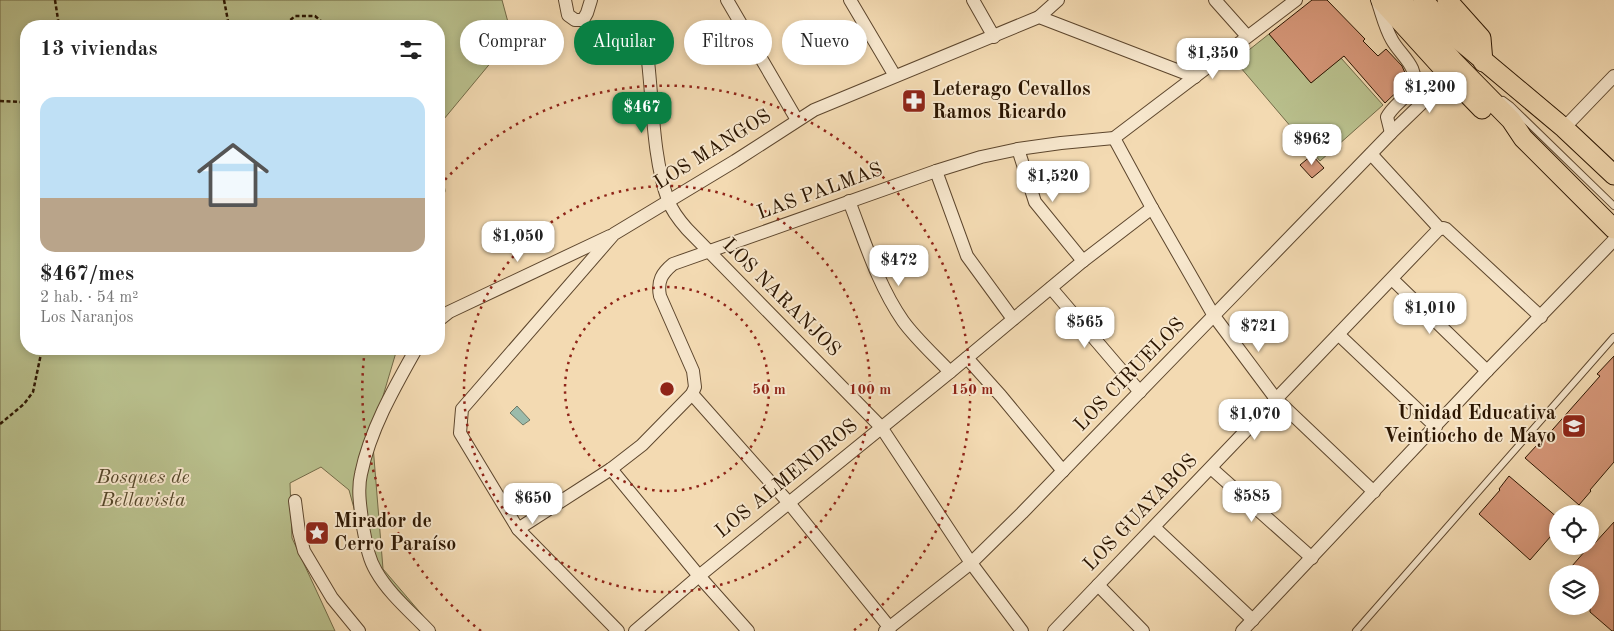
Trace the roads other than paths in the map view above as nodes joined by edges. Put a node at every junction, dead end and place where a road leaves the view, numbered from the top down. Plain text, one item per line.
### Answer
1 (565, 0) edge
2 (591, 0) edge
3 (728, 0) edge
4 (850, 0) edge
5 (973, 0) edge
6 (1058, 0) edge
7 (1215, 0) edge
8 (1296, 0) edge
9 (1377, 0) edge
10 (1381, 0) edge
11 (1401, 0) edge
12 (1423, 0) edge
13 (1447, 0) edge
14 (1039, 17) junction
15 (1247, 36) junction
16 (994, 37) junction
17 (1483, 62) junction
18 (648, 65) edge
19 (1452, 69) junction
20 (895, 76) junction
21 (1614, 76) edge
22 (1196, 77) junction
23 (1469, 77) junction
24 (797, 120) junction
25 (1564, 128) junction
26 (1391, 133) junction
27 (1114, 138) junction
28 (1523, 138) junction
29 (1018, 149) junction
30 (1371, 154) junction
31 (936, 170) junction
32 (1614, 175) edge
33 (668, 200) junction
34 (849, 201) junction
35 (1614, 206) edge
36 (1152, 208) junction
37 (1442, 228) junction
38 (1614, 229) edge
39 (614, 234) junction
40 (1614, 240) edge
41 (709, 252) junction
42 (1083, 260) junction
43 (1392, 279) junction
44 (1052, 288) junction
45 (445, 315) edge
46 (1214, 316) junction
47 (1541, 317) junction
48 (1013, 319) junction
49 (1338, 335) junction
50 (1614, 337) edge
51 (413, 355) edge
52 (967, 358) junction
53 (1487, 371) junction
54 (950, 372) junction
55 (1140, 392) junction
56 (692, 394) junction
57 (1276, 399) junction
58 (881, 427) junction
59 (1436, 427) junction
60 (1211, 468) junction
61 (612, 469) junction
62 (1064, 471) junction
63 (1374, 492) junction
64 (296, 501) dead end
65 (789, 503) junction
66 (1154, 527) junction
67 (518, 529) junction
68 (1312, 558) junction
69 (971, 563) junction
70 (699, 576) junction
71 (1098, 586) junction
72 (1253, 620) junction
73 (888, 629) edge
74 (359, 631) edge
75 (429, 631) edge
76 (618, 631) edge
77 (635, 631) edge
78 (748, 631) edge
79 (1022, 631) edge
80 (1054, 631) edge
81 (1143, 631) edge
82 (1242, 631) edge
83 (1356, 631) edge

1 - 2 street
3 - 24 street
4 - 20 street
5 - 16 street
6 - 14 street, LOS MANGOS
7 - 15 street
8 - 15 street
9 - 26 street
10 - 19 main road
11 - 19 main road
12 - 17 main road
13 - 17 main road
14 - 16 street, LOS MANGOS
14 - 22 street
15 - 22 street
16 - 20 street, LOS MANGOS
17 - 25 main road
18 - 33 street, LOS NARANJOS
19 - 23 main road
19 - 26 street, LOS CIRUELOS
19 - 28 main road
20 - 24 street, LOS MANGOS
21 - 25 street
22 - 27 street
23 - 28 main road
23 - 35 lane
24 - 33 street, LOS MANGOS
25 - 32 main road
26 - 30 street, LOS CIRUELOS
27 - 29 street, LAS PALMAS
27 - 36 street
28 - 38 main road
29 - 31 street, LAS PALMAS
29 - 42 street
30 - 37 street
30 - 46 street, LOS CIRUELOS
31 - 34 street, LAS PALMAS
31 - 48 street
33 - 39 street, LOS MANGOS
33 - 41 street, LOS NARANJOS
34 - 41 street, LAS PALMAS
34 - 54 street
36 - 42 street, LOS ALMENDROS
36 - 46 street
37 - 43 street, LOS GUAYABOS
37 - 47 street
39 - 45 street
39 - 67 street, LOS MANGOS
40 - 47 street
41 - 56 street, LAS PALMAS
41 - 58 street, LOS NARANJOS
42 - 44 street, LOS ALMENDROS
43 - 49 street, LOS GUAYABOS
43 - 53 street
44 - 48 street, LOS ALMENDROS
44 - 55 street
46 - 55 street, LOS CIRUELOS
46 - 57 street
47 - 53 street
48 - 52 street, LOS ALMENDROS
49 - 57 street, LOS GUAYABOS
49 - 59 street
50 - 83 lane
51 - 75 street
52 - 54 street, LOS ALMENDROS
52 - 62 street
53 - 59 street
54 - 58 street, LOS ALMENDROS
55 - 62 street, LOS CIRUELOS
56 - 61 street
56 - 65 street
57 - 60 street, LOS GUAYABOS
57 - 63 street
58 - 65 street, LOS ALMENDROS
58 - 69 street, LOS NARANJOS
59 - 63 street
60 - 66 street, LOS GUAYABOS
60 - 68 street
61 - 67 street
61 - 70 street
62 - 69 street, LOS CIRUELOS
63 - 68 street
64 - 74 street
65 - 70 street, LOS ALMENDROS
65 - 73 street
66 - 71 street, LOS GUAYABOS
66 - 72 street
67 - 76 street
68 - 72 street
69 - 73 street, LOS CIRUELOS
69 - 79 street, LOS NARANJOS
70 - 77 street, LOS ALMENDROS
70 - 78 street
71 - 80 street, LOS GUAYABOS
71 - 81 street
72 - 82 street

